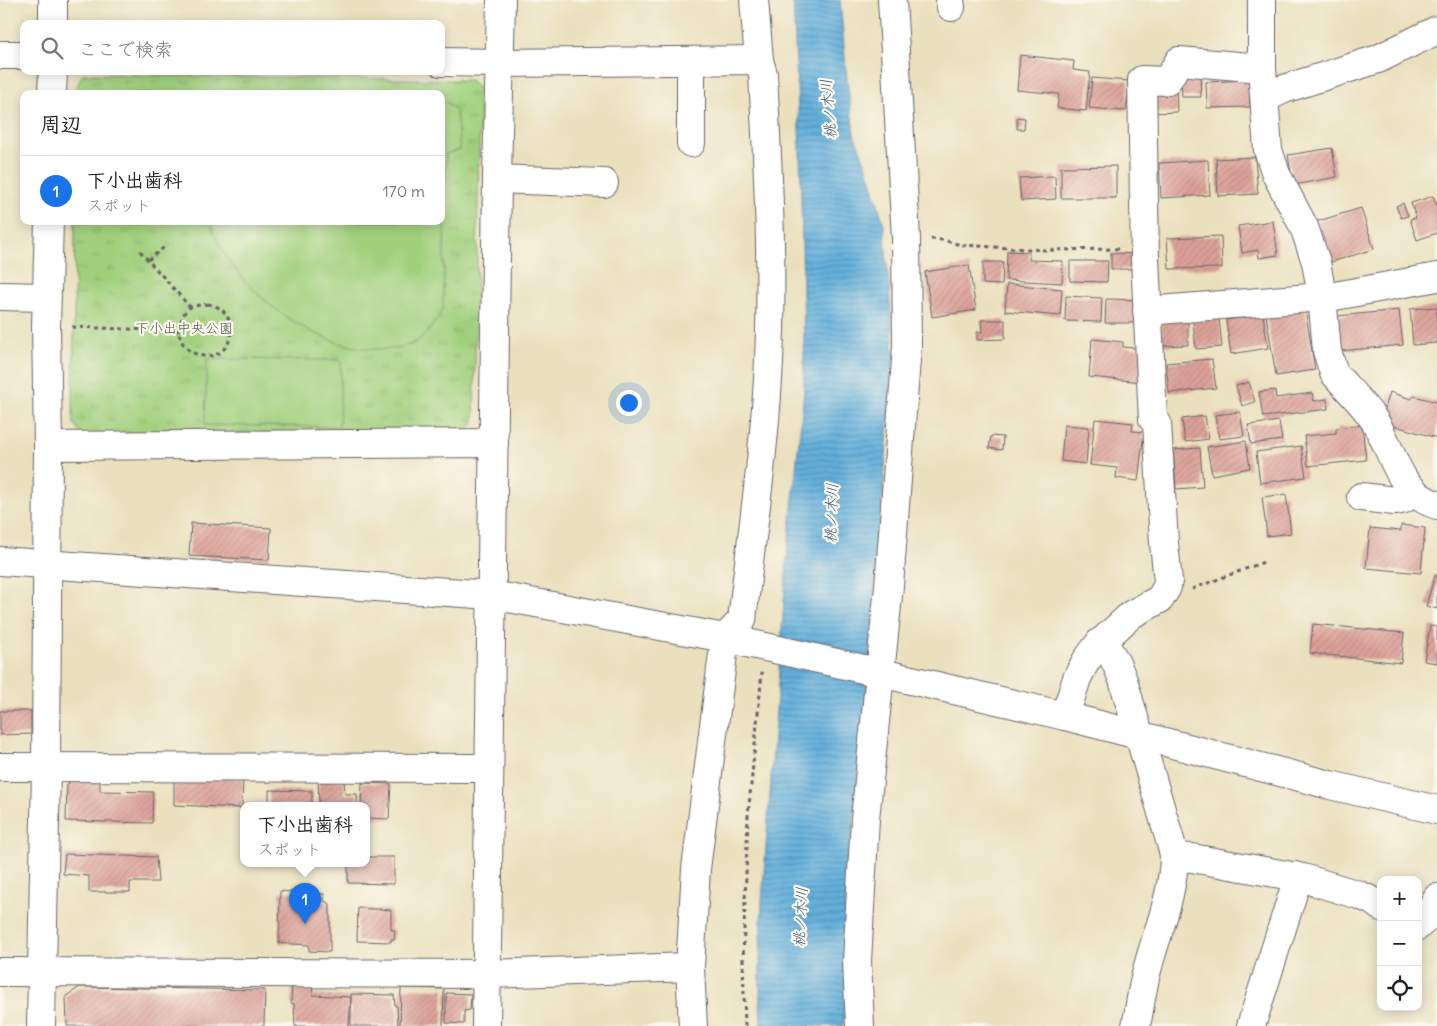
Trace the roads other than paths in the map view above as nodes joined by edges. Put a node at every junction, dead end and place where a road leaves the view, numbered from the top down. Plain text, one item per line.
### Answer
1 (53, 0) edge
2 (500, 0) edge
3 (754, 0) edge
4 (892, 0) edge
5 (1262, 0) edge
6 (53, 20) edge
7 (1437, 30) edge
8 (0, 55) edge
9 (20, 55) edge
10 (760, 60) junction
11 (690, 61) junction
12 (445, 62) edge
13 (500, 63) junction
14 (1262, 68) junction
15 (53, 75) edge
16 (52, 90) edge
17 (1265, 98) junction
18 (691, 143) dead end
19 (496, 179) junction
20 (604, 183) dead end
21 (49, 225) edge
22 (1437, 277) edge
23 (0, 296) edge
24 (46, 296) junction
25 (1322, 296) junction
26 (1147, 311) junction
27 (494, 443) junction
28 (48, 446) junction
29 (1414, 491) junction
30 (1362, 497) dead end
31 (1437, 505) edge
32 (0, 561) edge
33 (47, 564) junction
34 (492, 595) junction
35 (725, 638) junction
36 (1100, 642) junction
37 (879, 672) junction
38 (1065, 716) junction
39 (1139, 736) junction
40 (0, 767) edge
41 (46, 768) junction
42 (488, 768) junction
43 (1437, 810) edge
44 (1174, 857) junction
45 (1295, 876) junction
46 (1437, 898) edge
47 (1377, 905) edge
48 (1422, 922) edge
49 (690, 966) junction
50 (0, 972) edge
51 (42, 972) junction
52 (486, 974) junction
53 (41, 1026) edge
54 (486, 1026) edge
55 (693, 1026) edge
56 (860, 1026) edge
57 (1136, 1026) edge
58 (1251, 1026) edge

1 - 6 street
2 - 13 street
3 - 10 street
4 - 37 street
5 - 14 street
7 - 17 street
8 - 9 street
10 - 11 street
10 - 35 street
11 - 13 street
11 - 18 street
12 - 13 street
13 - 19 street
14 - 17 street
14 - 26 street
15 - 16 street
17 - 25 street
19 - 20 street
19 - 27 street
21 - 24 street
22 - 25 street
23 - 24 street
24 - 28 street
25 - 26 street
25 - 29 street
26 - 36 street
27 - 28 street
27 - 34 street
28 - 33 street
29 - 30 street
29 - 31 street
32 - 33 street
33 - 34 street
33 - 41 street
34 - 35 street
34 - 42 street
35 - 37 street
35 - 49 street
36 - 38 street
36 - 39 street
37 - 38 street
37 - 56 street
38 - 39 street
39 - 43 street
39 - 44 street
40 - 41 street
41 - 42 street
41 - 51 street
42 - 52 street
44 - 45 street
44 - 57 street
45 - 47 street
45 - 58 street
46 - 48 street
49 - 52 street
49 - 55 street
50 - 51 street
51 - 52 street
51 - 53 street
52 - 54 street

